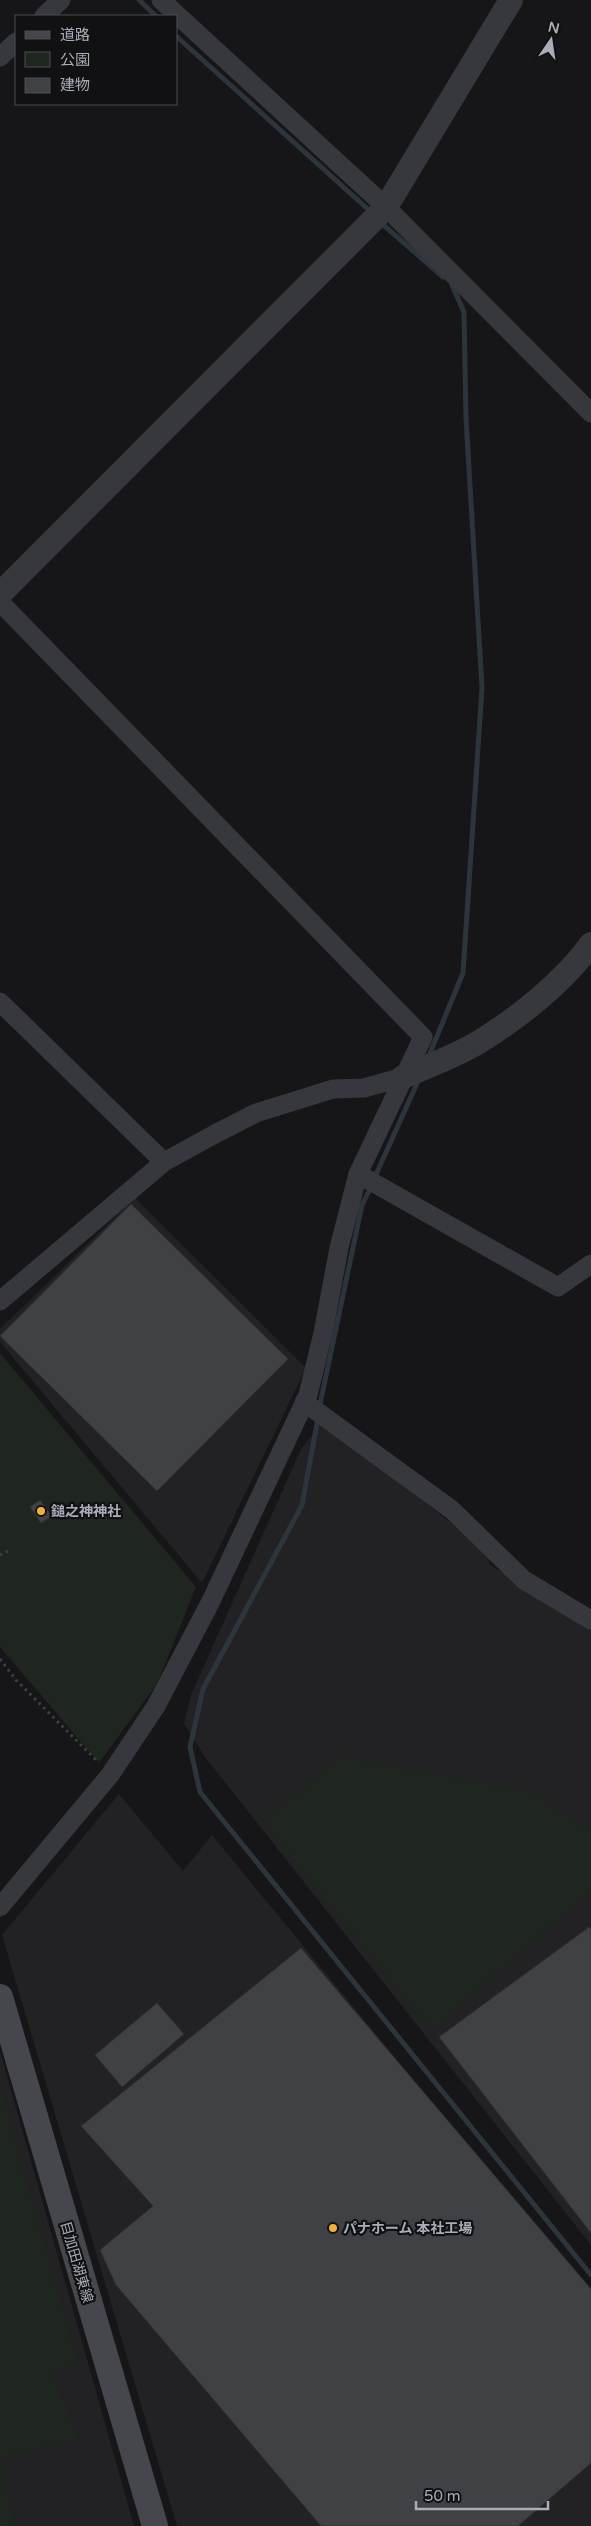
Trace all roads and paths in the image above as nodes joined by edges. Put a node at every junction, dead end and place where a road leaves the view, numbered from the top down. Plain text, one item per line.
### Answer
1 (61, 0) edge
2 (162, 0) edge
3 (512, 0) edge
4 (45, 15) edge
5 (15, 43) edge
6 (0, 57) edge
7 (386, 208) junction
8 (591, 413) edge
9 (0, 594) edge
10 (0, 602) edge
11 (588, 956) edge
12 (0, 1002) edge
13 (403, 1077) junction
14 (164, 1162) junction
15 (358, 1174) junction
16 (591, 1264) edge
17 (0, 1300) edge
18 (304, 1402) junction
19 (8, 1551) dead end
20 (0, 1554) edge
21 (591, 1620) edge
22 (0, 1659) edge
23 (110, 1775) junction
24 (0, 1907) edge
25 (0, 1997) edge
26 (155, 2526) edge

1 - 4 street
2 - 7 street
3 - 7 street
5 - 6 street
7 - 8 street
7 - 9 street
10 - 13 street
11 - 13 street
12 - 14 street
13 - 14 street
13 - 15 street
14 - 17 street
15 - 16 street
15 - 18 street
18 - 21 street
18 - 23 street
19 - 20 path
22 - 23 path
23 - 24 street
25 - 26 main road, 目加田湖東線

